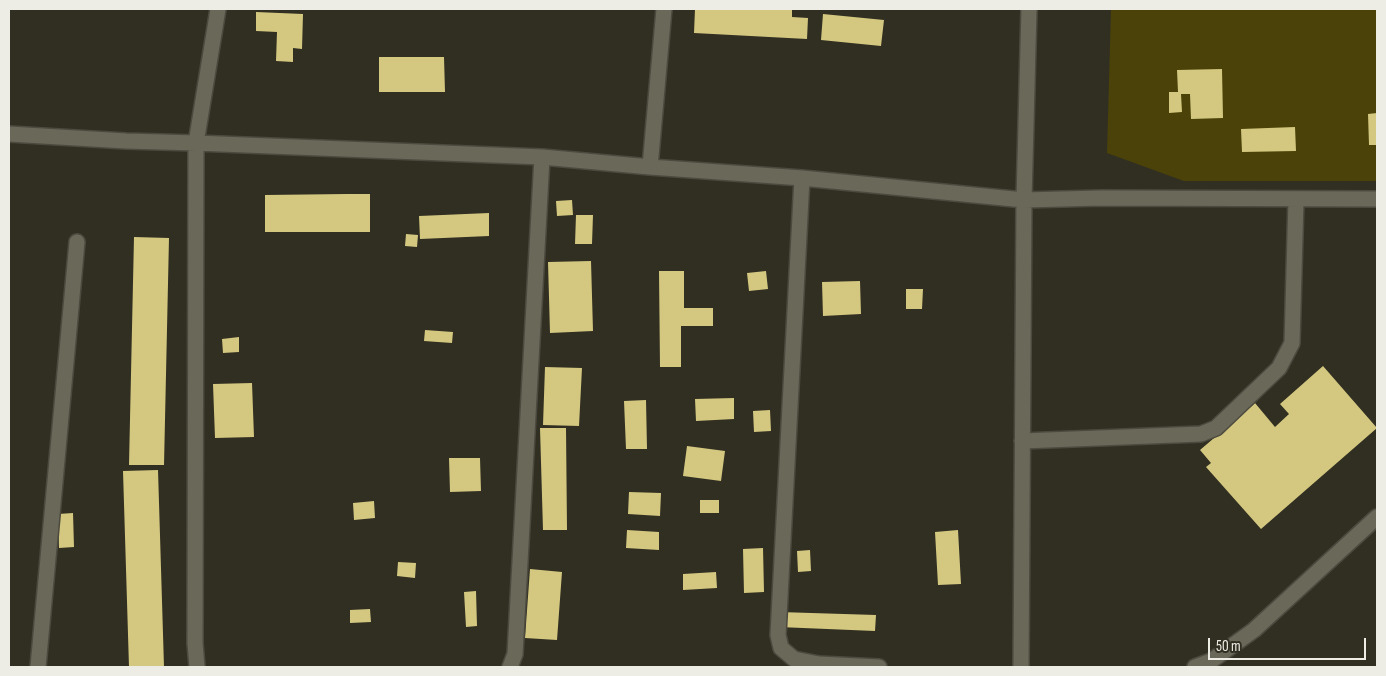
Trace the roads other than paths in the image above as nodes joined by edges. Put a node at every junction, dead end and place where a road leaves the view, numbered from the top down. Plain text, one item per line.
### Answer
1 (218, 9) edge
2 (664, 9) edge
3 (1029, 9) edge
4 (9, 134) edge
5 (196, 142) junction
6 (542, 157) junction
7 (650, 167) junction
8 (802, 178) junction
9 (1377, 199) edge
10 (1024, 200) junction
11 (1296, 200) junction
12 (77, 242) dead end
13 (1022, 440) junction
14 (1377, 518) edge
15 (38, 667) edge
16 (197, 667) edge
17 (510, 667) edge
18 (879, 667) edge
19 (1020, 667) edge
20 (1195, 667) edge

1 - 5 street
2 - 7 street
3 - 10 street
4 - 5 street
5 - 6 street
5 - 16 street
6 - 7 street
6 - 17 street
7 - 8 street
8 - 10 street
8 - 18 street
9 - 11 street
10 - 11 street
10 - 13 street
11 - 13 street
12 - 15 street
13 - 19 street
14 - 20 street

